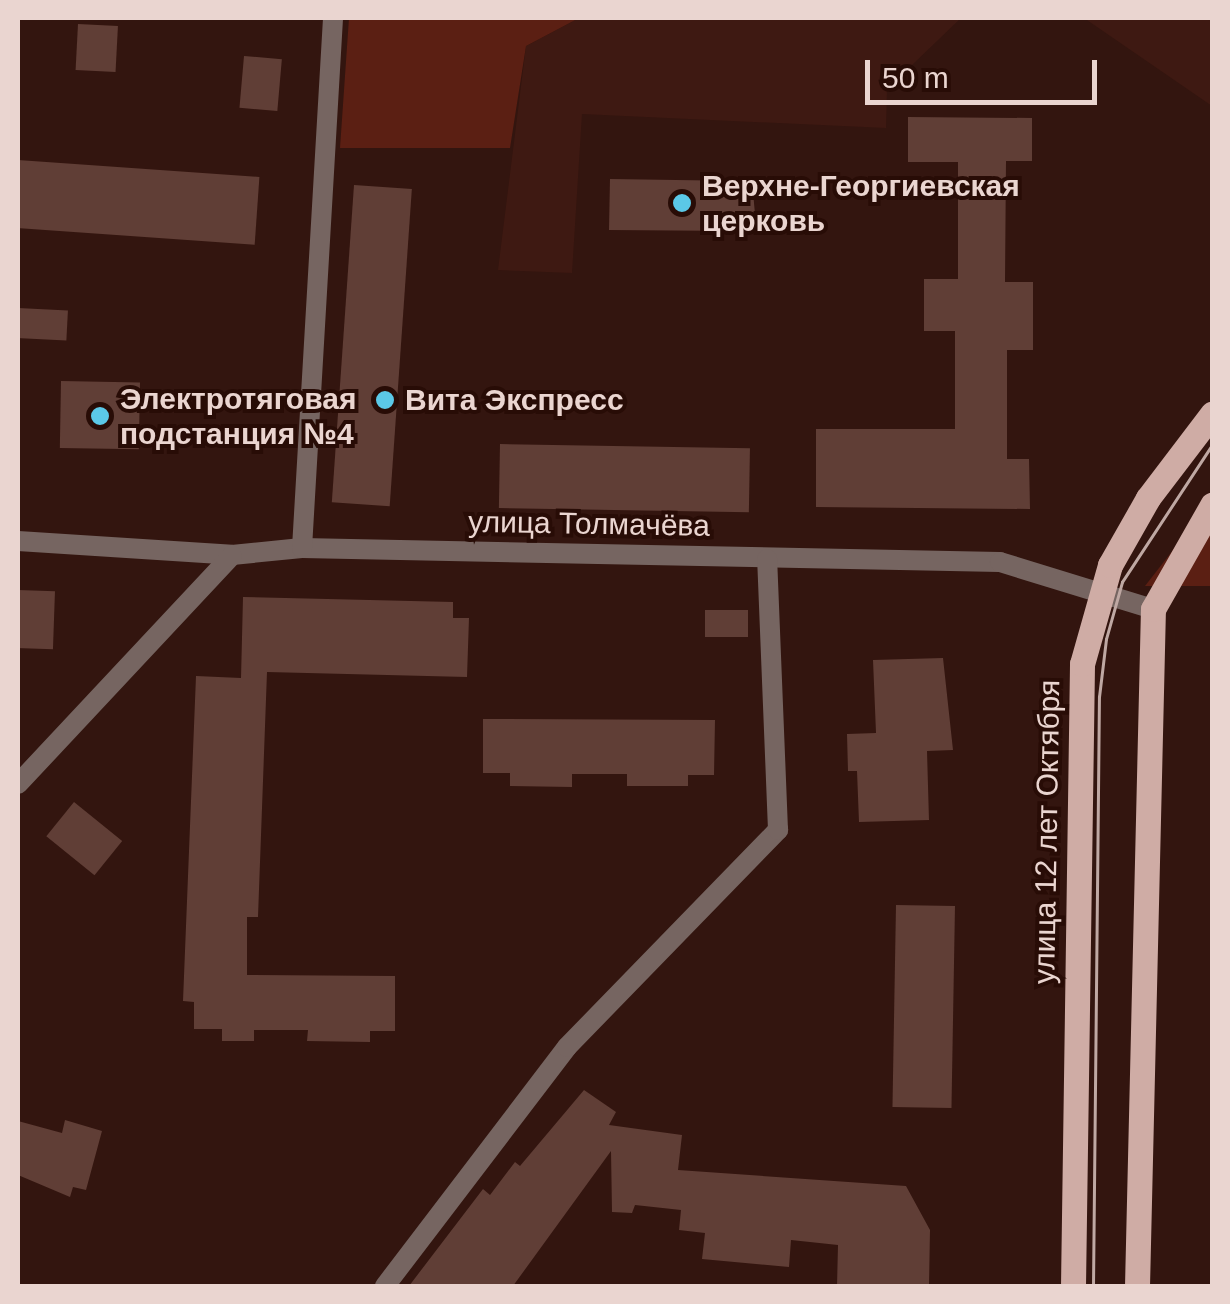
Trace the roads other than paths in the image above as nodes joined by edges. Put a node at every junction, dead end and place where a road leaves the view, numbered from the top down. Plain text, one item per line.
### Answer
1 (332, 18) edge
2 (1212, 414) edge
3 (1212, 505) edge
4 (18, 541) edge
5 (302, 548) junction
6 (232, 555) junction
7 (767, 559) junction
8 (1099, 593) junction
9 (1153, 610) junction
10 (18, 784) edge
11 (384, 1286) edge
12 (1073, 1286) edge
13 (1136, 1286) edge

1 - 5 street
2 - 8 main road, улица 12 лет Октября
3 - 9 main road
4 - 6 street, улица Толмачёва
5 - 6 street, улица Толмачёва
5 - 7 street, улица Толмачёва
6 - 10 street
7 - 8 street, улица Толмачёва
7 - 11 street
8 - 9 street, улица Толмачёва
8 - 12 main road, улица 12 лет Октября
9 - 13 main road

